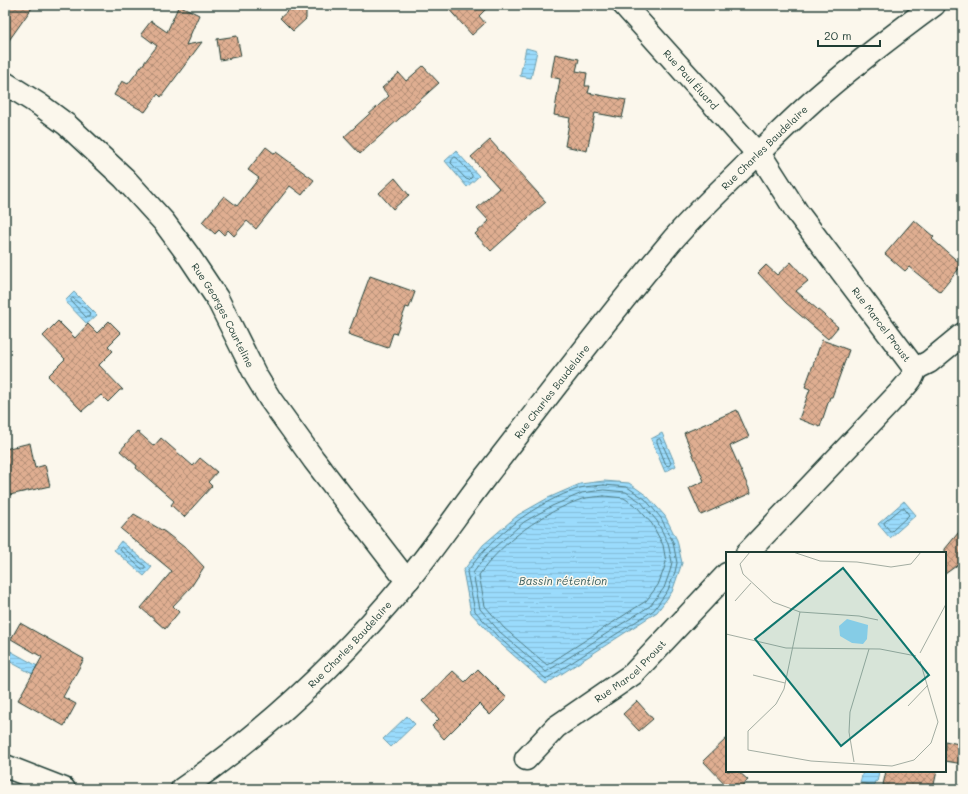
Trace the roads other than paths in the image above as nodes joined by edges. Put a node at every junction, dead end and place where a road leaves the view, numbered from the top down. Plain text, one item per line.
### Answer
1 (624, 5) edge
2 (934, 5) edge
3 (5, 83) edge
4 (757, 154) junction
5 (963, 334) edge
6 (916, 369) junction
7 (748, 552) edge
8 (726, 575) edge
9 (409, 579) junction
10 (526, 759) dead end
11 (5, 766) edge
12 (64, 789) edge
13 (182, 789) edge

1 - 4 street, Rue Paul Éluard
2 - 4 street, Rue Charles Baudelaire
3 - 9 street, Rue Georges Courteline
4 - 6 street, Rue Marcel Proust
4 - 9 street, Rue Charles Baudelaire
5 - 6 street
6 - 7 street, Rue Marcel Proust
8 - 10 street, Rue Marcel Proust
9 - 13 street, Rue Charles Baudelaire
11 - 12 street

